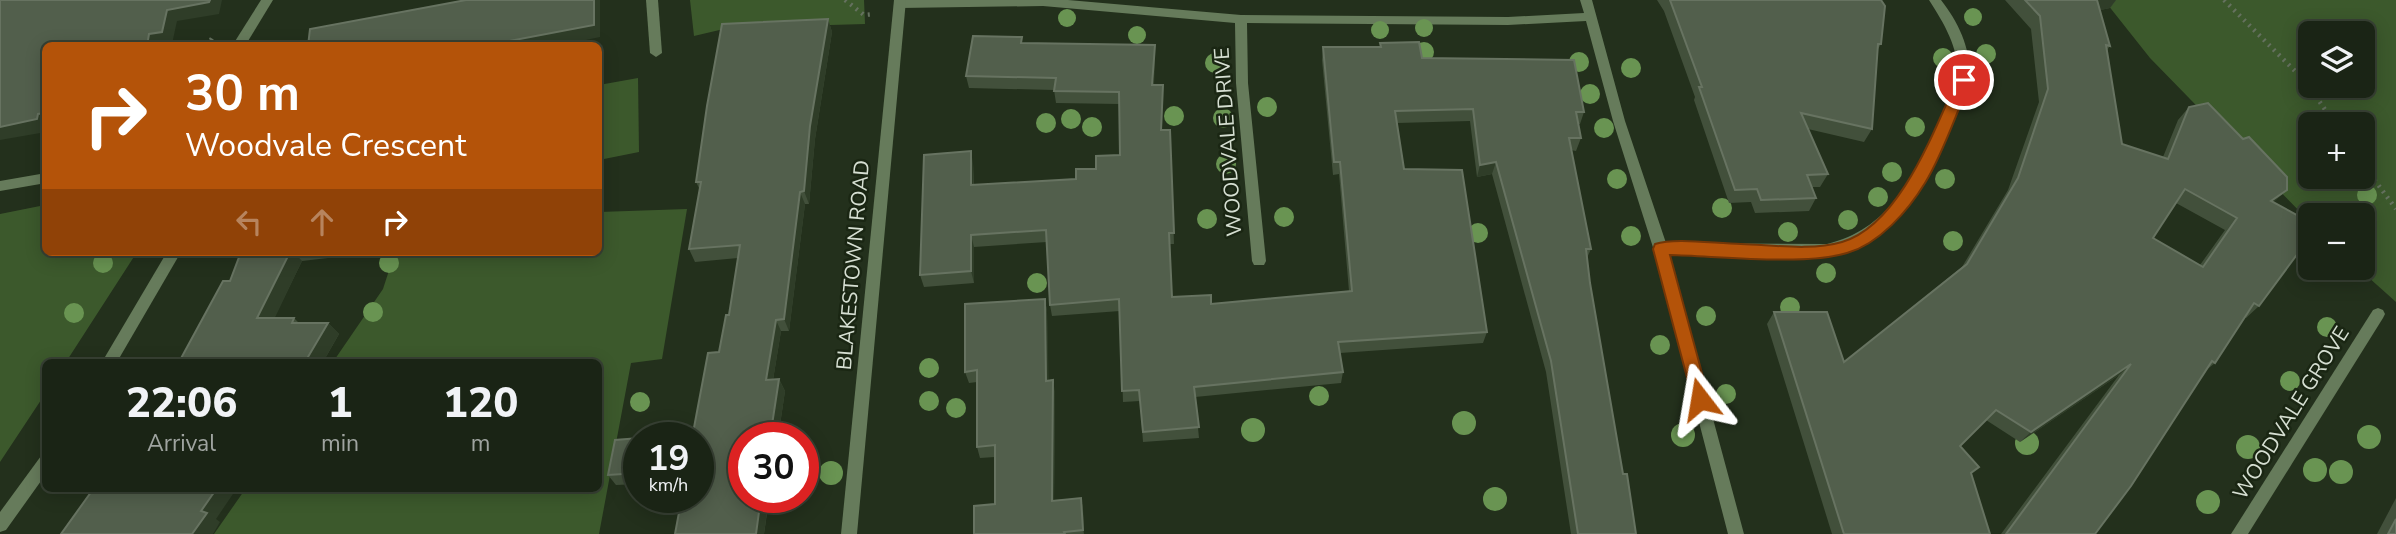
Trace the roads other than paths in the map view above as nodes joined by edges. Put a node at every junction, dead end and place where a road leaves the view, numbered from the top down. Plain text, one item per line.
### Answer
1 (267, 0) edge
2 (652, 0) edge
3 (1586, 0) edge
4 (1935, 0) edge
5 (900, 2) edge
6 (1591, 17) junction
7 (1241, 19) junction
8 (241, 42) edge
9 (656, 53) dead end
10 (42, 179) edge
11 (0, 186) edge
12 (1661, 249) junction
13 (172, 256) edge
14 (1259, 261) dead end
15 (2378, 314) dead end
16 (111, 359) edge
17 (42, 467) edge
18 (0, 525) edge
19 (849, 534) edge
20 (1736, 534) edge
21 (2239, 534) edge

1 - 8 street
2 - 9 street
3 - 6 street
4 - 12 street
5 - 7 street, WOODVALE DRIVE
5 - 19 street, BLAKESTOWN ROAD
6 - 7 street, WOODVALE DRIVE
6 - 12 street
7 - 14 street, WOODVALE DRIVE
10 - 11 street
12 - 20 street
13 - 16 street
15 - 21 street, WOODVALE GROVE
17 - 18 street

